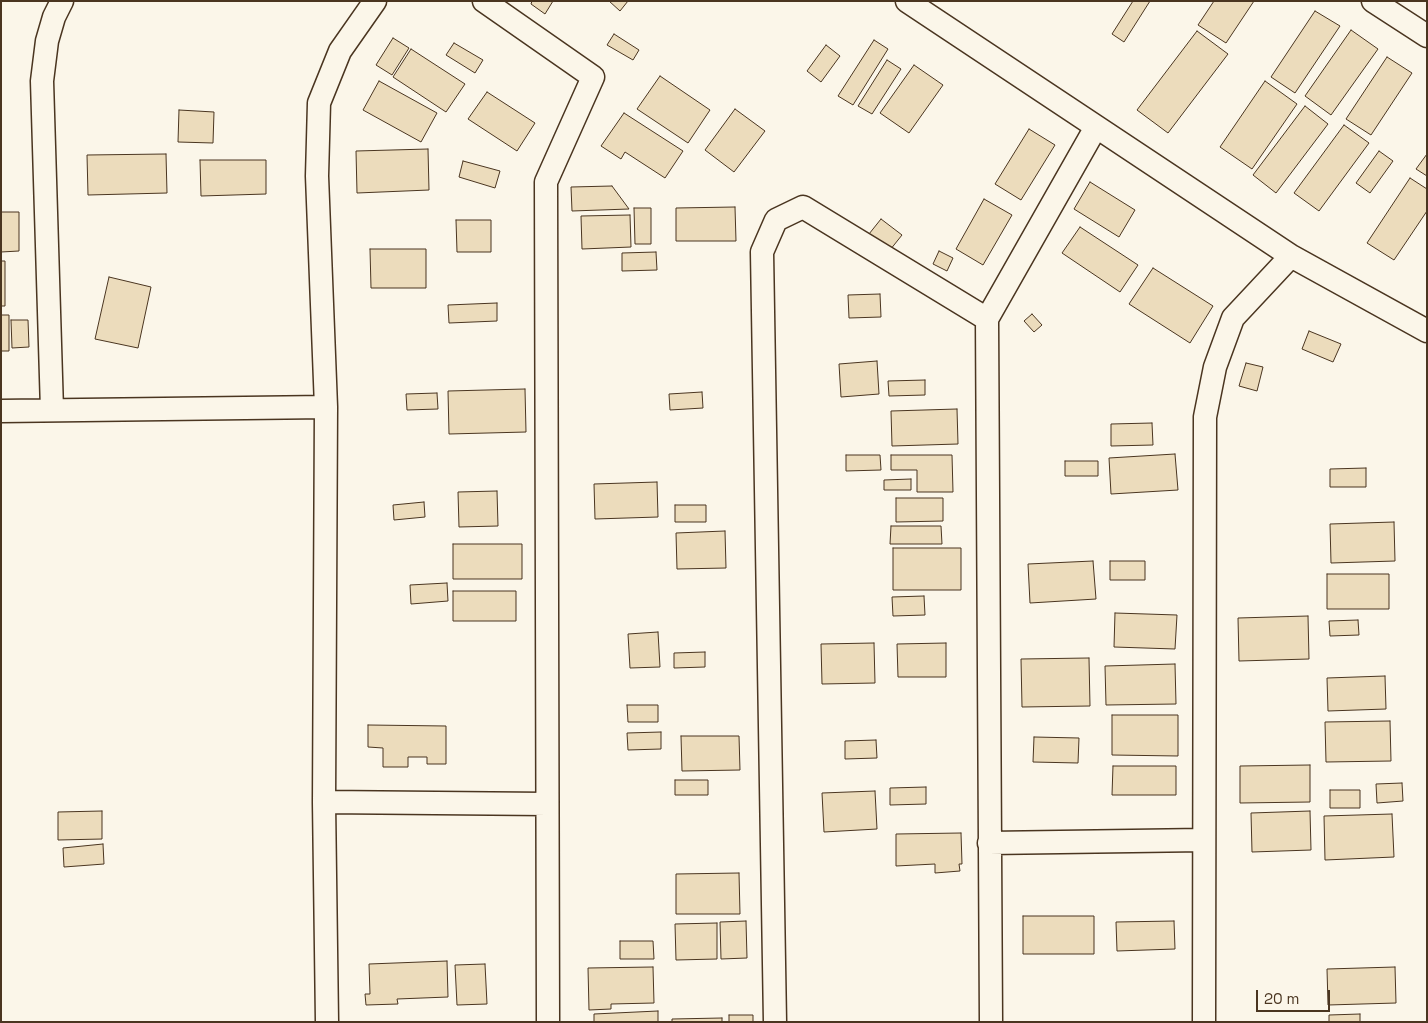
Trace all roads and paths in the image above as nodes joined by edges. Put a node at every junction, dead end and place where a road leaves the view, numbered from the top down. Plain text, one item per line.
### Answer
1 (62, 1) edge
2 (375, 1) edge
3 (484, 1) edge
4 (906, 1) edge
5 (1373, 1) edge
6 (1427, 36) edge
7 (1096, 127) junction
8 (1291, 256) junction
9 (987, 319) junction
10 (1427, 331) edge
11 (326, 407) junction
12 (52, 410) junction
13 (1, 411) edge
14 (324, 802) junction
15 (547, 804) junction
16 (1203, 840) junction
17 (989, 843) junction
18 (327, 1022) edge
19 (548, 1022) edge
20 (776, 1022) edge
21 (991, 1022) edge
22 (1204, 1022) edge

1 - 12 street
2 - 11 street
3 - 15 street
4 - 7 street
5 - 6 street
7 - 8 street
7 - 9 street
8 - 10 street
8 - 16 street
9 - 17 street
9 - 20 street
11 - 12 street
11 - 14 street
12 - 13 street
14 - 15 street
14 - 18 street
15 - 19 street
16 - 17 street
16 - 22 street
17 - 21 street

